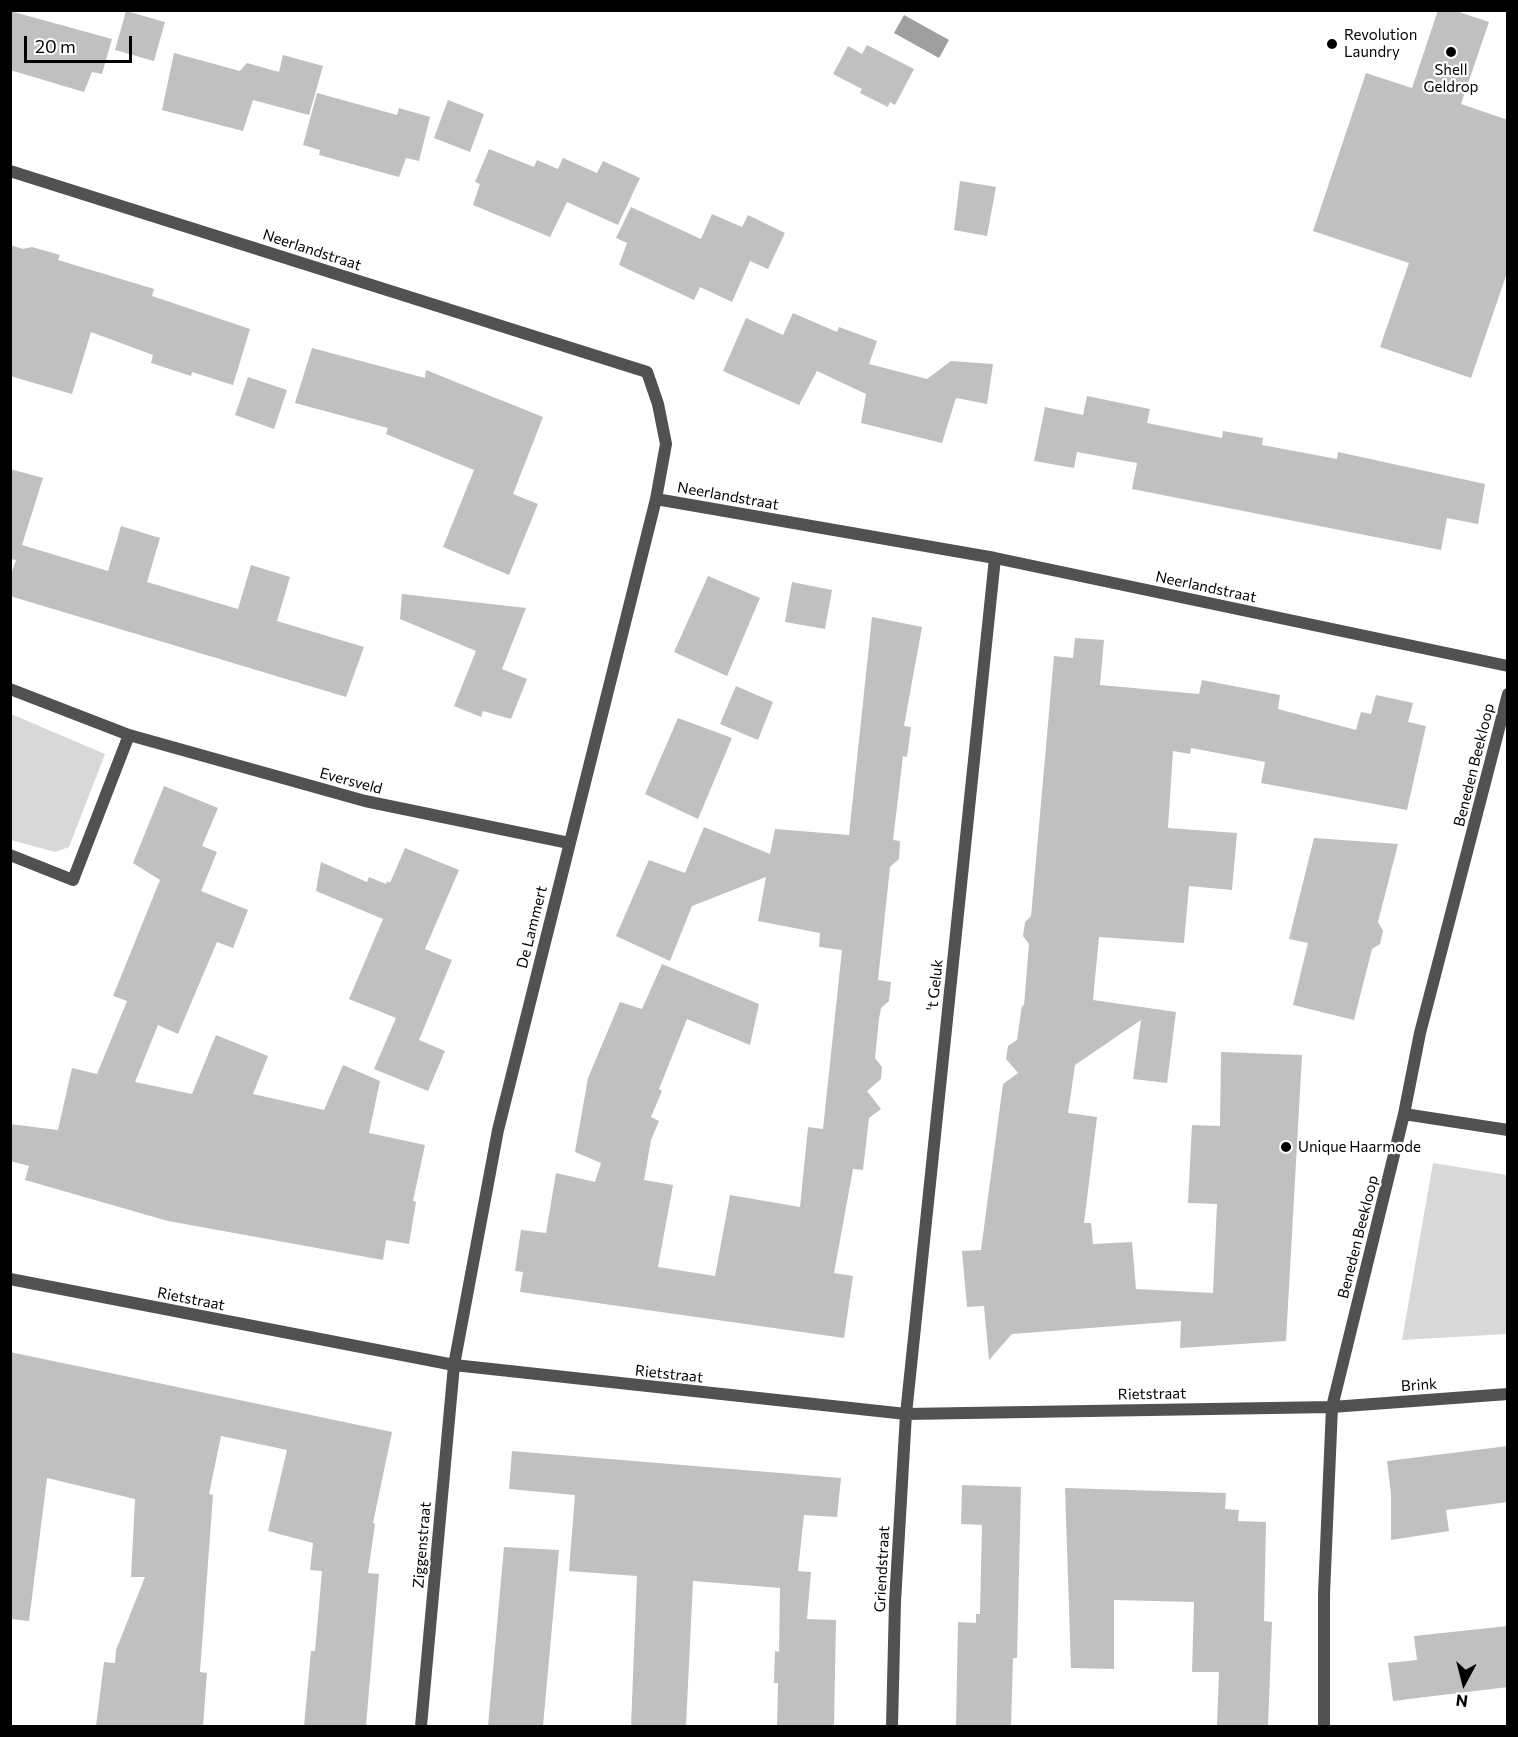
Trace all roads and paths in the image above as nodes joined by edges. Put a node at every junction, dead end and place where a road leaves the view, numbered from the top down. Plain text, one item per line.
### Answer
1 (10, 171) edge
2 (656, 499) junction
3 (995, 558) junction
4 (1508, 666) edge
5 (10, 689) edge
6 (1508, 693) edge
7 (129, 735) junction
8 (568, 843) junction
9 (10, 855) edge
10 (1404, 1114) junction
11 (1508, 1130) edge
12 (10, 1279) edge
13 (454, 1365) junction
14 (1508, 1394) edge
15 (1332, 1407) junction
16 (906, 1414) junction
17 (421, 1726) edge
18 (892, 1726) edge
19 (1324, 1726) edge

1 - 2 street, Neerlandstraat
2 - 3 street, Neerlandstraat
2 - 8 street, De Lammert
3 - 4 street, Neerlandstraat
3 - 16 street, 't Geluk
5 - 7 street, Eversveld
6 - 10 street, Beneden Beekloop
7 - 8 street, Eversveld
7 - 9 street
8 - 13 street, De Lammert
10 - 11 street
10 - 15 street, Beneden Beekloop
12 - 13 street, Rietstraat
13 - 16 street, Rietstraat
13 - 17 street, Ziggenstraat
14 - 15 street, Brink
15 - 16 street, Rietstraat
15 - 19 street, Beneden Beekloop
16 - 18 street, Griendstraat

